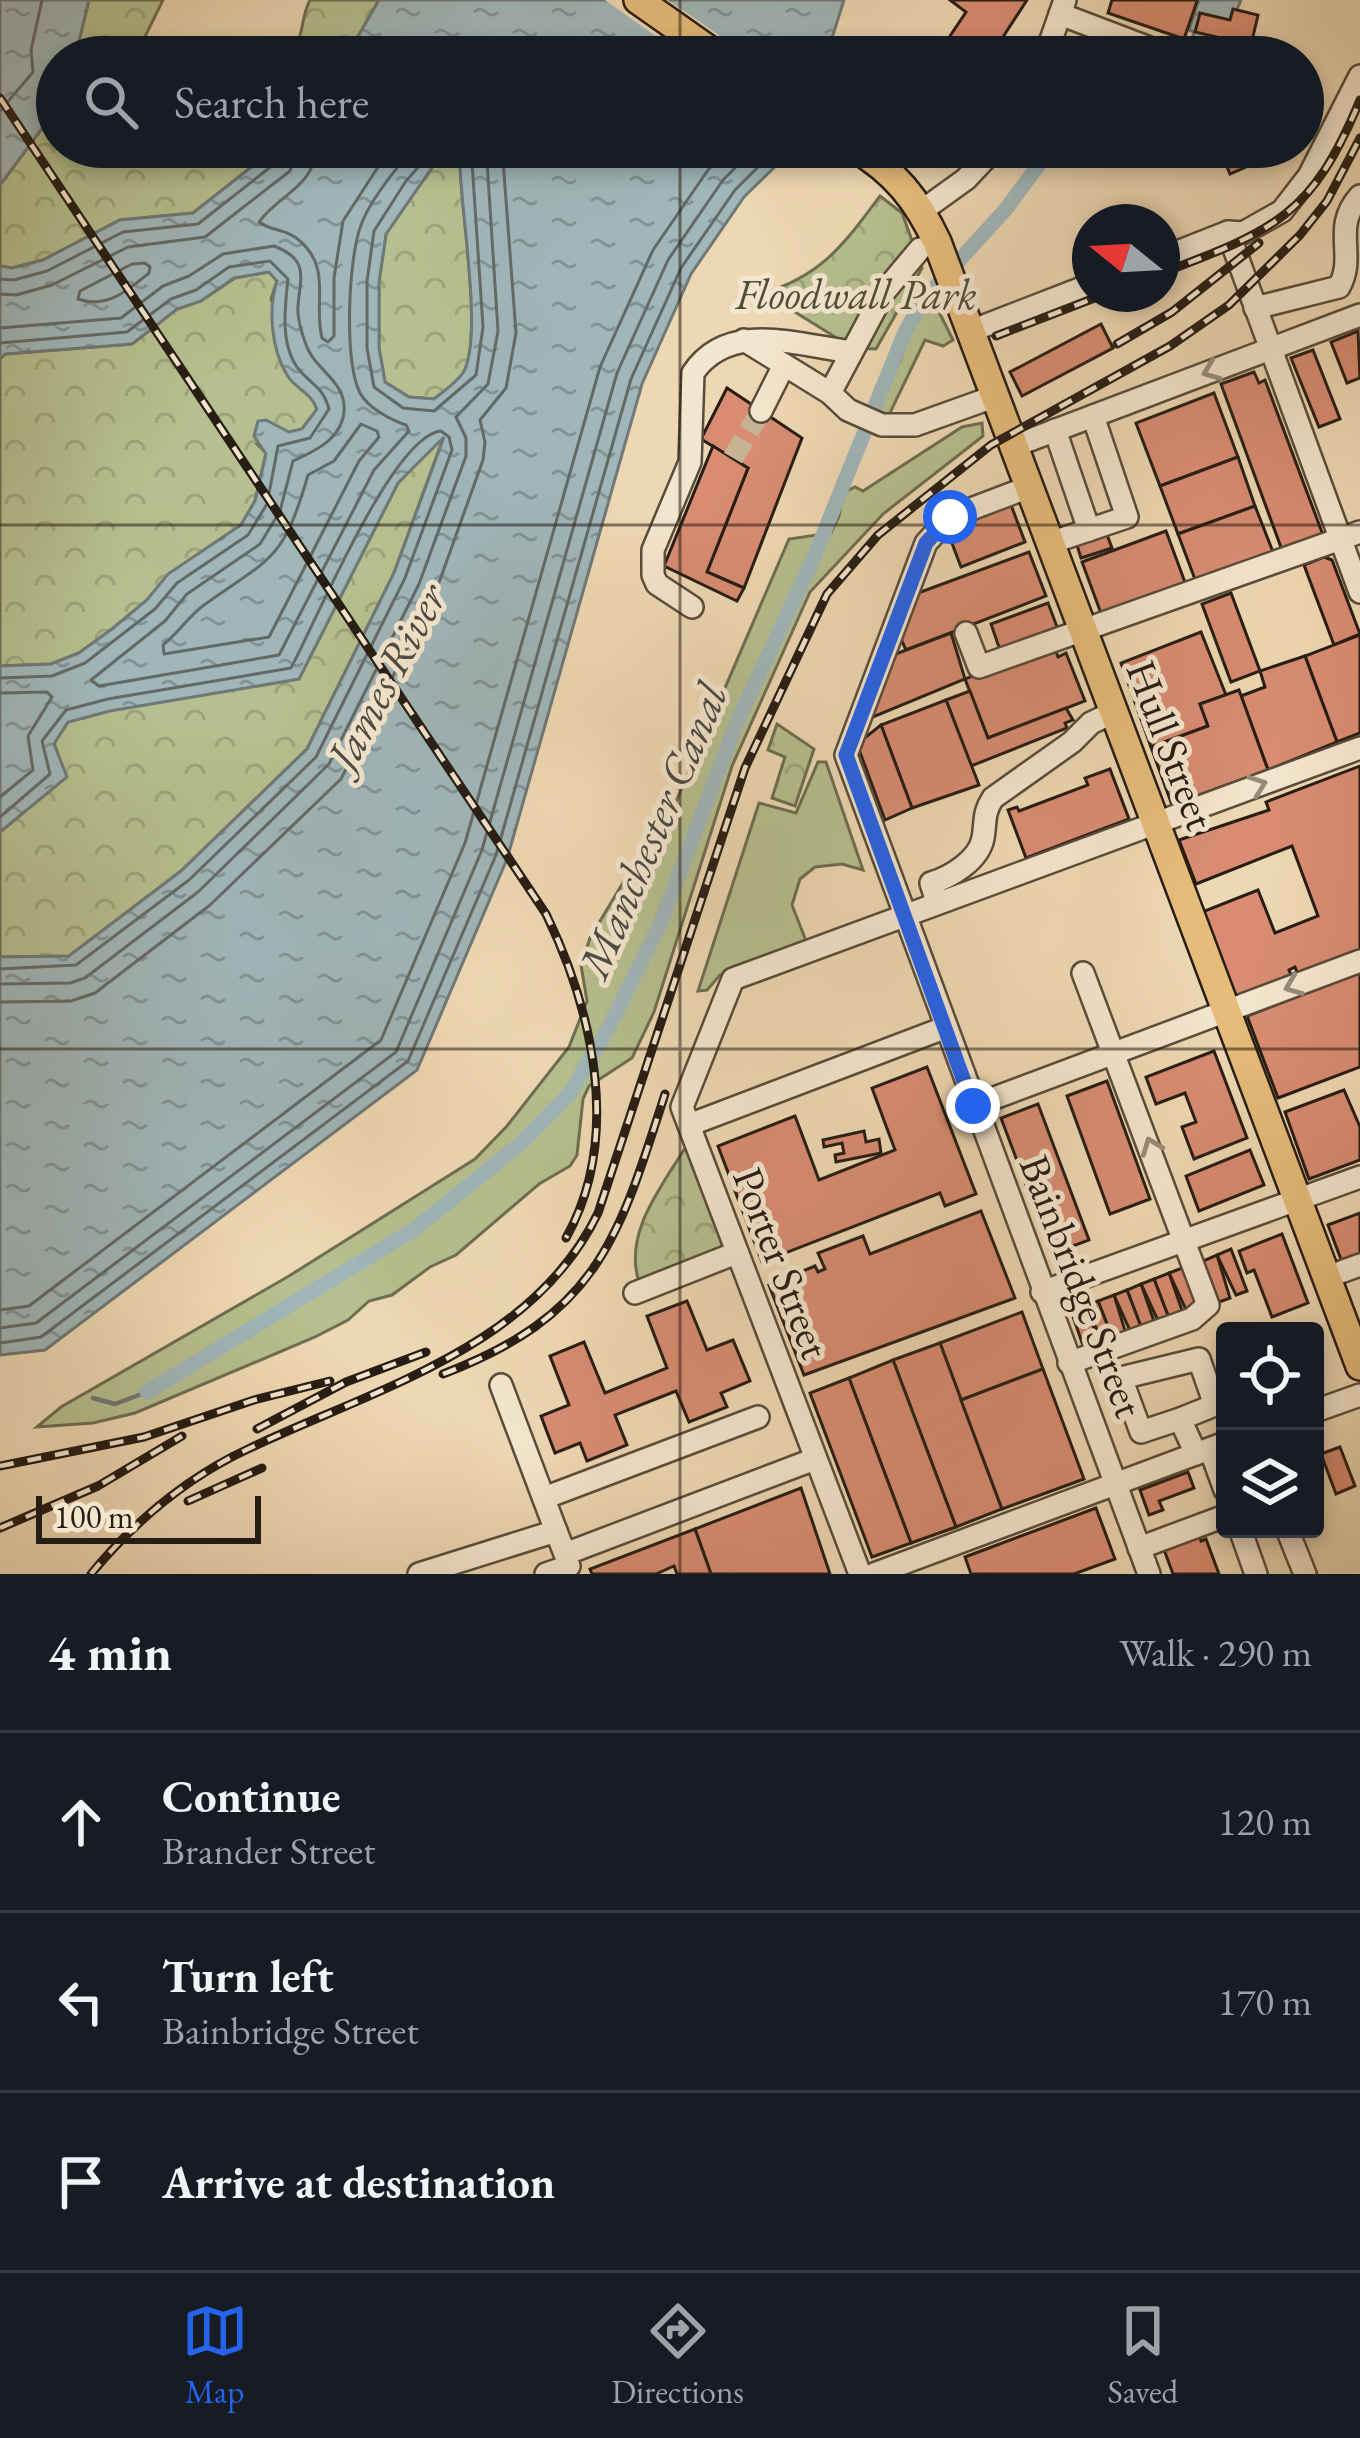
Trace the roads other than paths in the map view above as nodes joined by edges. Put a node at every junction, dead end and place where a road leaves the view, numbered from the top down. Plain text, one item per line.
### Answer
1 (638, 0) edge
2 (1062, 7) edge
3 (689, 36) edge
4 (1052, 36) edge
5 (1125, 36) edge
6 (1360, 76) edge
7 (1324, 149) edge
8 (886, 168) edge
9 (976, 168) edge
10 (1312, 168) edge
11 (1360, 196) edge
12 (923, 210) junction
13 (1228, 232) junction
14 (928, 245) junction
15 (1180, 251) edge
16 (1072, 293) edge
17 (1255, 308) junction
18 (1360, 315) edge
19 (971, 331) junction
20 (744, 340) junction
21 (1269, 349) junction
22 (851, 352) junction
23 (784, 365) junction
24 (830, 393) junction
25 (995, 396) junction
26 (761, 411) tunnel mouth
27 (1093, 416) junction
28 (1055, 430) junction
29 (1014, 446) junction
30 (1029, 487) junction
31 (1089, 530) junction
32 (1350, 536) edge
33 (1050, 544) junction
34 (1360, 592) edge
35 (692, 607) dead end
36 (966, 633) dead end
37 (1084, 633) junction
38 (1114, 712) junction
39 (1360, 748) edge
40 (1155, 823) junction
41 (937, 902) junction
42 (902, 915) junction
43 (1360, 961) edge
44 (1083, 973) dead end
45 (1227, 1012) junction
46 (944, 1028) junction
47 (1116, 1053) junction
48 (973, 1106) junction
49 (689, 1124) junction
50 (1360, 1177) edge
51 (1299, 1199) junction
52 (1186, 1240) junction
53 (736, 1252) junction
54 (1360, 1265) edge
55 (1327, 1277) junction
56 (1042, 1292) junction
57 (634, 1293) dead end
58 (1070, 1363) junction
59 (1360, 1366) edge
60 (501, 1385) dead end
61 (1360, 1395) edge
62 (1324, 1408) edge
63 (758, 1417) dead end
64 (1180, 1418) junction
65 (1210, 1449) edge
66 (815, 1459) junction
67 (1115, 1483) junction
68 (544, 1498) junction
69 (1216, 1521) edge
70 (556, 1531) junction
71 (1243, 1538) edge
72 (1290, 1538) edge
73 (940, 1549) junction
74 (569, 1564) edge
75 (1142, 1566) edge
76 (419, 1574) edge
77 (546, 1574) edge
78 (860, 1574) edge
79 (874, 1574) edge
80 (949, 1574) edge
81 (1256, 1574) edge
82 (1304, 1574) edge

1 - 3 main road
2 - 4 street
2 - 5 street
6 - 7 street
8 - 12 main road, Hull Street
9 - 12 street
10 - 13 street
11 - 17 street
12 - 14 main road, Hull Street
13 - 15 street
13 - 17 street
14 - 19 main road, Hull Street
14 - 22 street
16 - 19 street
17 - 21 street
18 - 21 street
19 - 25 main road, Hull Street
20 - 22 street
20 - 23 street
20 - 35 street
21 -> 27 street
21 - 32 street
22 - 24 street
23 - 24 street
23 - 26 street
24 - 25 street
25 - 29 main road, Hull Street
27 - 28 street
27 - 31 street
28 - 29 street
28 - 31 street
29 - 30 main road, Hull Street
30 - 33 main road, Hull Street
30 - 42 street, Bainbridge Street
31 - 33 street
32 - 34 street
32 - 37 street
33 - 37 main road, Hull Street
36 - 37 street
37 - 38 main road, Hull Street
38 - 40 main road, Hull Street
38 - 41 street
40 -> 39 street
40 - 41 street
40 - 45 main road, Hull Street
41 - 42 street
42 - 46 street, Bainbridge Street
42 - 49 street, Porter Street
43 -> 45 street
44 - 47 street
45 - 47 street
45 - 51 main road, Hull Street
46 - 48 street, Bainbridge Street
46 - 49 street
47 - 48 street
52 -> 47 street
48 - 56 street, Bainbridge Street
49 - 53 street, Porter Street
50 - 51 street
51 - 52 street
51 - 55 main road, Hull Street
52 - 56 street
52 - 58 street
53 - 57 street
53 - 66 street, Porter Street
54 - 55 street
55 - 59 main road, Hull Street
56 - 58 street, Bainbridge Street
58 - 67 street, Bainbridge Street
60 - 68 street
61 - 62 street
63 - 68 street
64 - 64 street
64 - 65 street
65 - 67 street
66 - 74 street
66 - 78 street, Porter Street
67 - 73 street
67 - 75 street, Bainbridge Street
68 - 70 street
69 - 75 street
70 - 74 street
70 - 76 street
71 - 81 street
72 - 82 street
73 - 79 street
73 - 80 street
74 - 77 street

